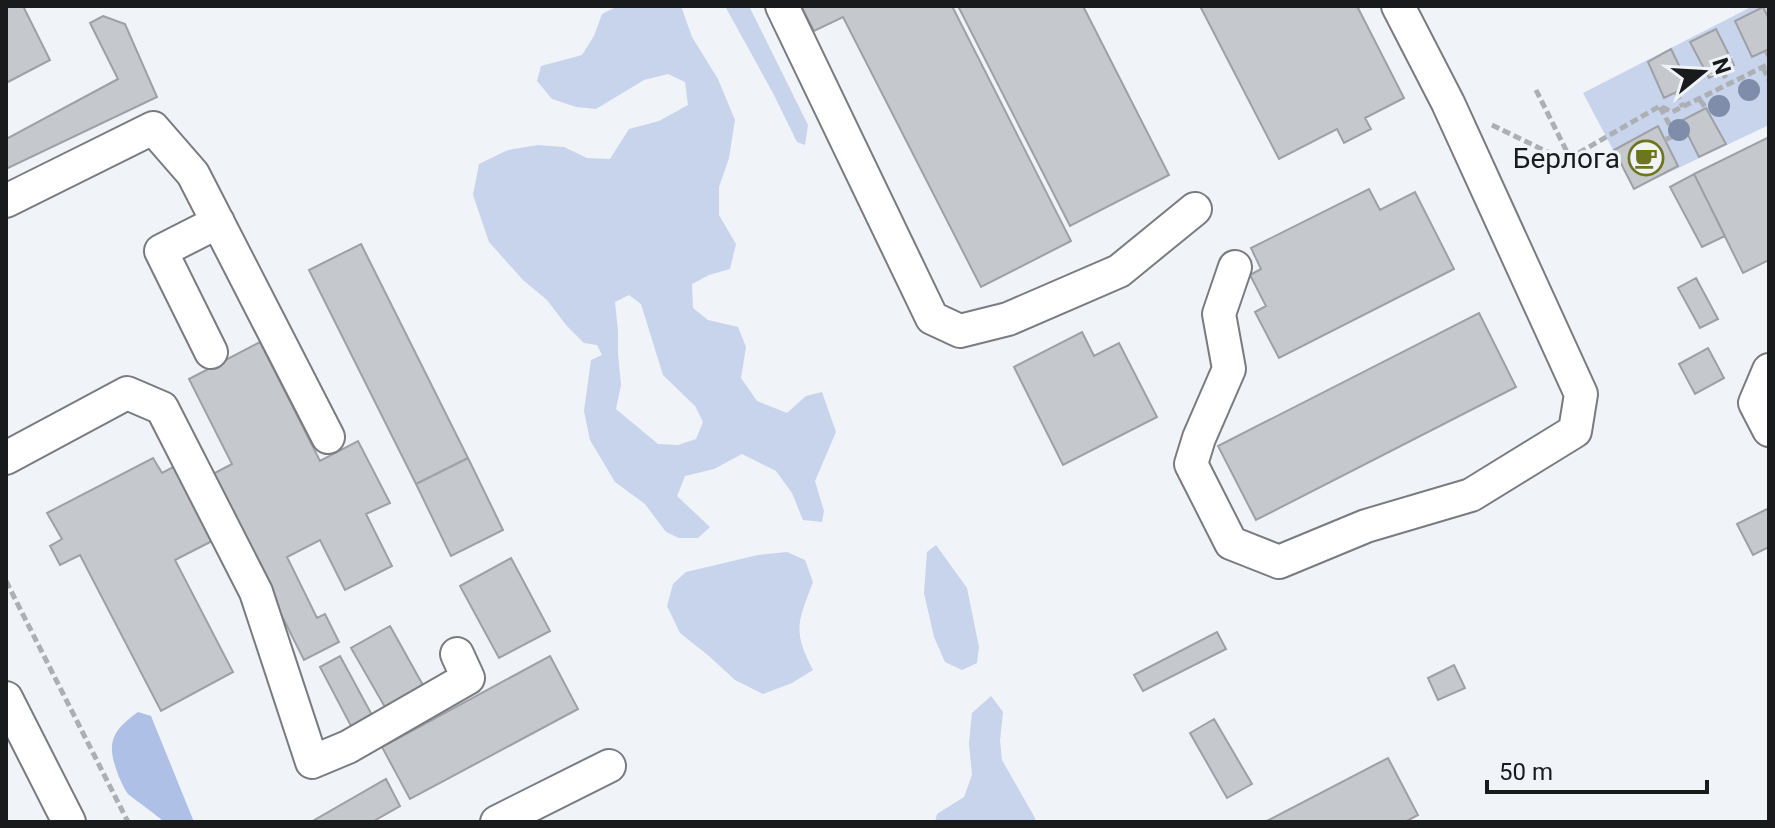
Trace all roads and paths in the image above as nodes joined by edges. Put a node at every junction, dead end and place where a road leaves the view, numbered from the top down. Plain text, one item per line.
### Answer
1 (782, 6) edge
2 (1398, 6) edge
3 (1766, 66) edge
4 (1722, 71) dead end
5 (1769, 80) edge
6 (1729, 84) junction
7 (1536, 90) dead end
8 (1676, 92) dead end
9 (1700, 100) junction
10 (1660, 106) junction
11 (1683, 107) junction
12 (1706, 108) dead end
13 (1491, 124) dead end
14 (1665, 140) dead end
15 (1570, 158) junction
16 (6, 201) edge
17 (1195, 209) dead end
18 (218, 222) junction
19 (1235, 267) dead end
20 (211, 352) dead end
21 (1769, 370) edge
22 (1769, 430) edge
23 (328, 437) dead end
24 (6, 458) edge
25 (6, 581) edge
26 (457, 654) dead end
27 (6, 698) edge
28 (609, 766) dead end
29 (69, 822) edge
30 (128, 822) edge
31 (497, 822) edge

1 - 17 street
2 - 19 street
3 - 5 path
3 - 6 path
4 - 6 path
6 - 9 path
7 - 15 path
8 - 11 path
9 - 11 path
9 - 12 path
10 - 11 path
10 - 14 path
10 - 15 path
13 - 15 path
16 - 18 street
18 - 20 street
18 - 23 street
21 - 22 street
24 - 26 street
25 - 30 path
27 - 29 street
28 - 31 street

